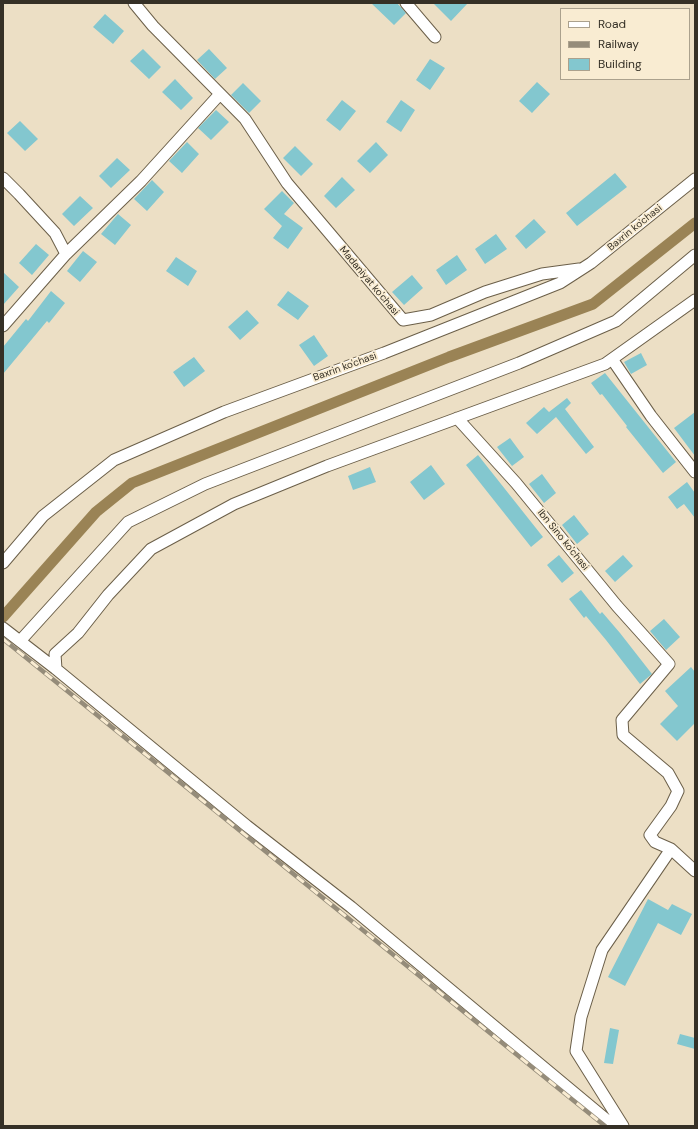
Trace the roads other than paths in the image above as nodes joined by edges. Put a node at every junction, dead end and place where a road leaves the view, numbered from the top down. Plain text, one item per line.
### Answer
1 (134, 3) edge
2 (406, 3) edge
3 (435, 37) dead end
4 (220, 94) junction
5 (3, 178) edge
6 (695, 178) edge
7 (66, 254) junction
8 (695, 255) edge
9 (583, 268) junction
10 (695, 300) edge
11 (3, 326) edge
12 (612, 359) junction
13 (457, 418) junction
14 (695, 472) edge
15 (3, 563) edge
16 (3, 628) edge
17 (20, 641) junction
18 (56, 669) junction
19 (671, 849) junction
20 (695, 870) edge
21 (614, 1126) edge
22 (623, 1126) edge

1 - 4 street, Madaniyat ko'chasi
2 - 3 street
4 - 7 street
4 - 9 street, Madaniyat ko'chasi
5 - 7 street
6 - 9 street, Baxrin ko'chasi
7 - 11 street
8 - 17 street
9 - 15 street, Baxrin ko'chasi
10 - 12 street
12 - 13 street
12 - 14 street
13 - 18 street
13 - 19 street, Ibn Sino ko'chasi
16 - 17 street
17 - 18 street
18 - 21 street
19 - 20 street
19 - 22 street

